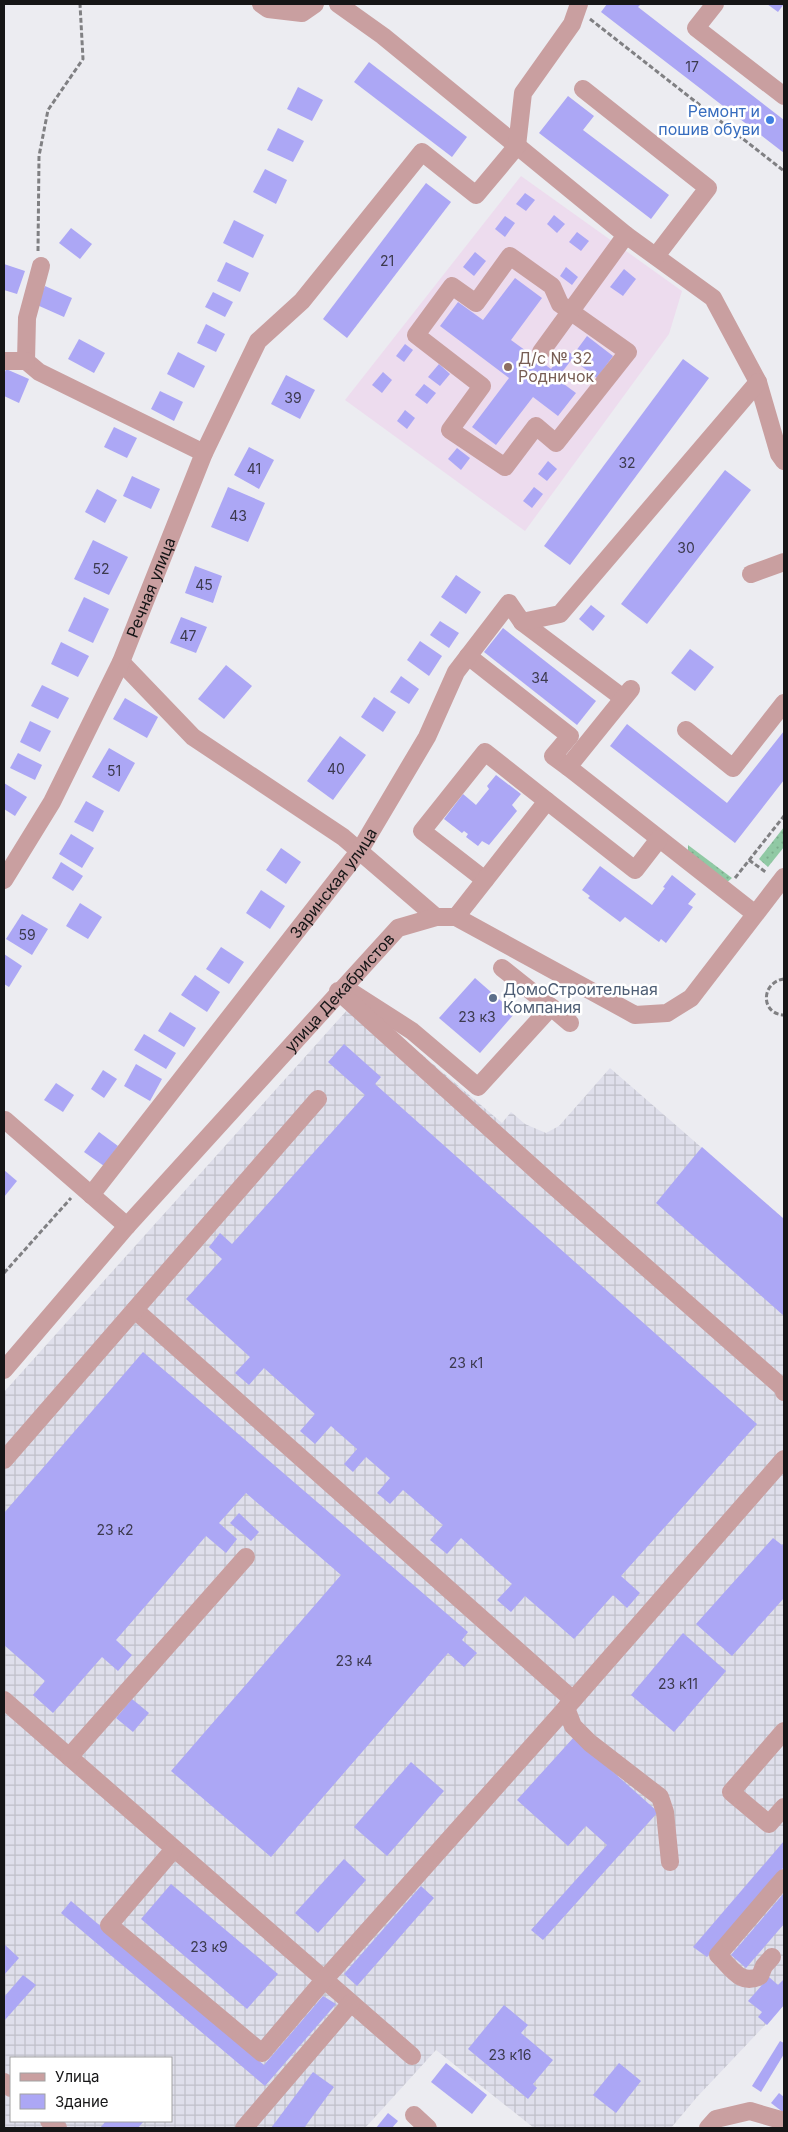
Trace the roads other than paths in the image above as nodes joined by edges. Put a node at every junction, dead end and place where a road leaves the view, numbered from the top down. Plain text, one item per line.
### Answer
1 (261, 4) edge
2 (315, 4) edge
3 (338, 4) edge
4 (715, 4) edge
5 (582, 10) edge
6 (583, 89) dead end
7 (784, 96) edge
8 (517, 146) junction
9 (626, 235) junction
10 (656, 256) junction
11 (41, 266) road end
12 (570, 312) junction
13 (541, 352) dead end
14 (4, 360) edge
15 (26, 361) junction
16 (758, 382) junction
17 (204, 453) junction
18 (784, 461) edge
19 (784, 562) edge
20 (751, 574) dead end
21 (522, 622) junction
22 (468, 656) junction
23 (121, 662) junction
24 (784, 703) edge
25 (686, 730) dead end
26 (568, 767) junction
27 (547, 801) junction
28 (659, 839) junction
29 (360, 850) junction
30 (784, 877) edge
31 (4, 880) edge
32 (485, 880) junction
33 (778, 896) edge
34 (754, 913) junction
35 (436, 917) junction
36 (456, 917) junction
37 (502, 968) dead end
38 (340, 989) junction
39 (551, 1007) junction
40 (570, 1023) dead end
41 (318, 1099) dead end
42 (4, 1121) edge
43 (86, 1190) junction
44 (126, 1226) junction
45 (135, 1310) junction
46 (4, 1370) edge
47 (784, 1392) edge
48 (784, 1459) edge
49 (4, 1460) edge
50 (246, 1557) dead end
51 (4, 1700) edge
52 (570, 1704) junction
53 (784, 1732) edge
54 (69, 1757) junction
55 (784, 1806) edge
56 (174, 1849) junction
57 (670, 1862) dead end
58 (784, 1878) edge
59 (772, 1957) dead end
60 (324, 1980) junction
61 (351, 2003) junction
62 (412, 2056) dead end
63 (414, 2115) dead end
64 (784, 2121) edge
65 (244, 2128) edge
66 (428, 2128) edge
67 (708, 2128) edge

1 - 2 street
3 - 8 street
4 - 7 street
5 - 8 street
6 - 10 street
8 - 9 street
8 - 17 street, Речная улица
9 - 10 street
9 - 12 street
10 - 16 street
11 - 15 street
12 - 12 street
12 - 13 street
14 - 15 street
15 - 17 street
16 - 18 street
16 - 21 street
17 - 23 street, Речная улица
19 - 20 street
21 - 22 street, Заринская улица
21 - 26 street
22 - 26 street
22 - 29 street, Заринская улица
23 - 29 street
23 - 31 street, Речная улица
24 - 25 street
26 - 28 street
27 - 28 street
27 - 32 street
27 - 32 street
28 - 34 street
29 - 35 street
29 - 43 street, Заринская улица
30 - 33 street, улица Декабристов
32 - 36 street
33 - 34 street, улица Декабристов
34 - 36 street, улица Декабристов
35 - 36 street, улица Декабристов
35 - 38 street, улица Декабристов
37 - 39 street
38 - 39 street
38 - 44 street, улица Декабристов
38 - 47 street
39 - 40 street
41 - 45 street
42 - 43 street
43 - 44 street
44 - 46 street, улица Декабристов
45 - 49 street
45 - 52 street
48 - 52 street
50 - 54 street
51 - 54 street
52 - 57 street
52 - 60 street
53 - 55 street
54 - 56 street
56 - 60 street
56 - 60 street
58 - 59 street
60 - 61 street
61 - 62 street
61 - 65 street
63 - 66 street
64 - 67 street

